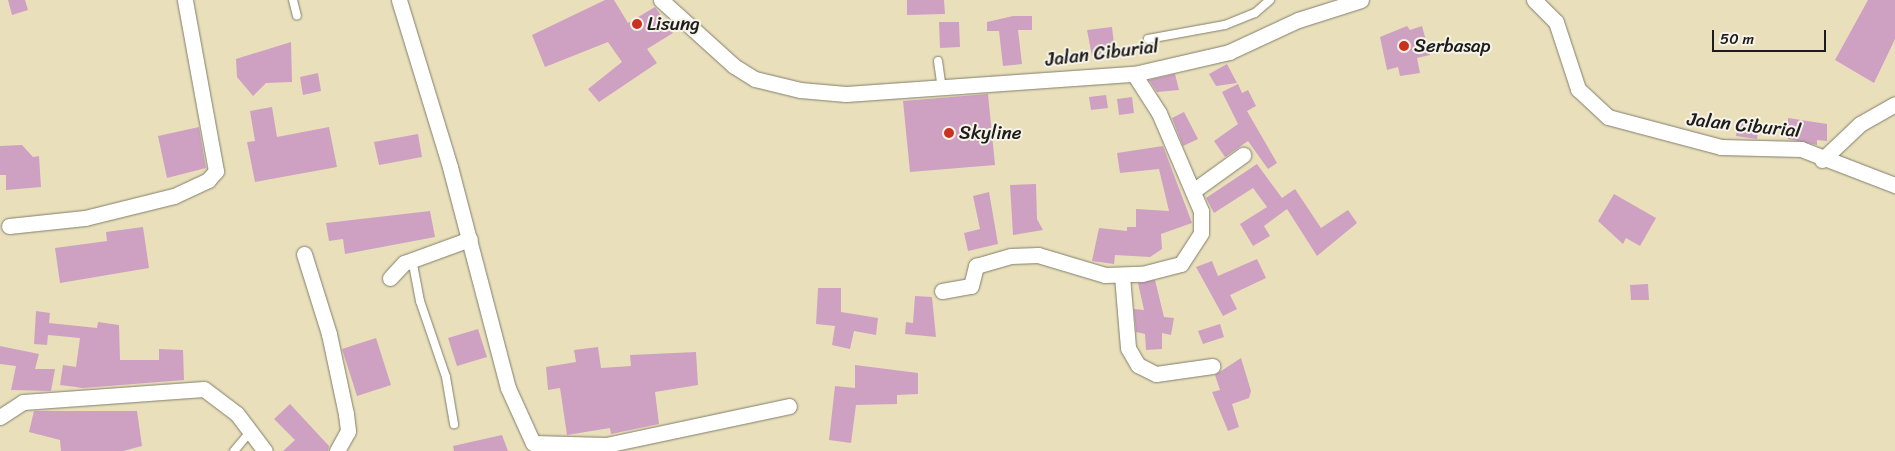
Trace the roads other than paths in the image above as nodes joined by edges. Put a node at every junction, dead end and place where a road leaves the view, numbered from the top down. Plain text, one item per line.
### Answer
1 (185, 0) edge
2 (293, 0) edge
3 (398, 0) edge
4 (661, 0) edge
5 (1270, 0) edge
6 (1361, 0) edge
7 (1534, 0) edge
8 (297, 16) dead end
9 (1148, 39) dead end
10 (938, 61) dead end
11 (1134, 74) junction
12 (942, 90) junction
13 (1895, 104) edge
14 (1243, 155) dead end
15 (1822, 160) junction
16 (1895, 185) edge
17 (1193, 191) junction
18 (8, 226) dead end
19 (470, 239) junction
20 (304, 254) dead end
21 (412, 260) junction
22 (1122, 276) junction
23 (390, 278) dead end
24 (942, 291) dead end
25 (1212, 366) dead end
26 (789, 406) dead end
27 (0, 416) edge
28 (454, 424) dead end
29 (251, 431) junction
30 (234, 451) edge
31 (265, 451) edge
32 (337, 451) edge

1 - 18 street
2 - 8 lane
3 - 19 street
4 - 12 street, Jalan Ciburial
5 - 9 lane
6 - 11 street, Jalan Ciburial
7 - 15 street, Jalan Ciburial
10 - 12 lane
11 - 12 street, Jalan Ciburial
11 - 17 street
13 - 15 street
14 - 17 street
15 - 16 street, Jalan Ciburial
17 - 22 street
19 - 21 street
19 - 26 street
20 - 32 street
21 - 23 street
21 - 28 lane
22 - 24 street
22 - 25 street
27 - 29 street
29 - 30 lane
29 - 31 street

